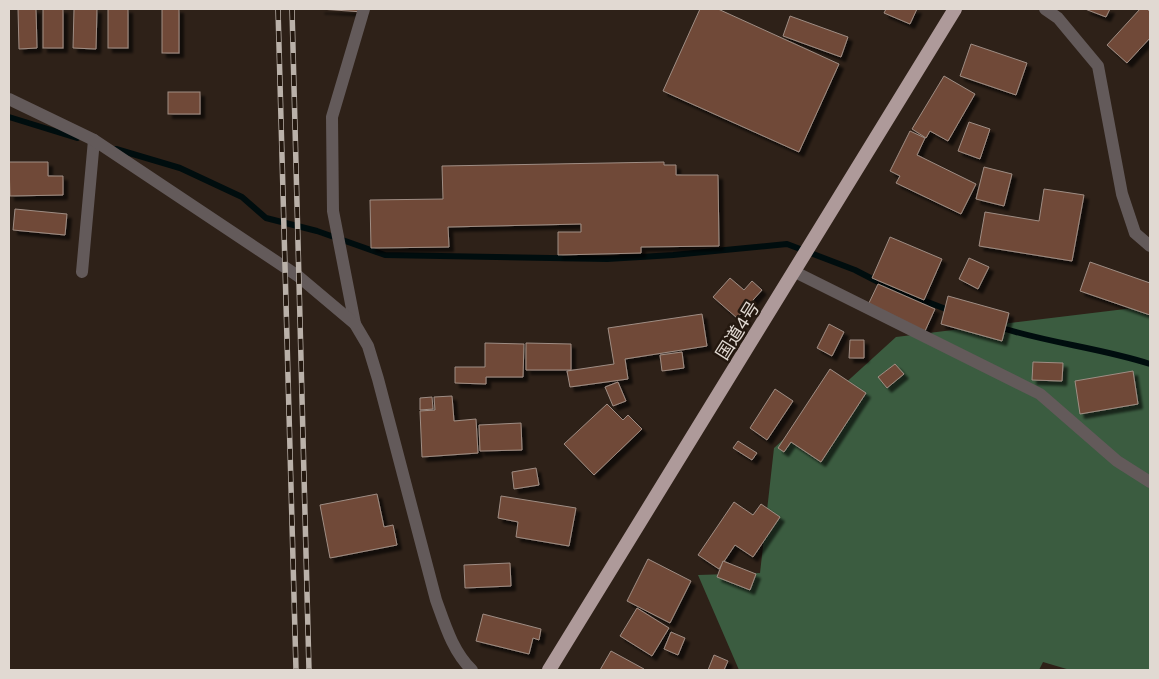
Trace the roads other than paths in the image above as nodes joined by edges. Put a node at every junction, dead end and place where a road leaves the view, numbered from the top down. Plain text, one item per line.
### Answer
1 (364, 9) edge
2 (955, 9) edge
3 (1045, 9) edge
4 (9, 99) edge
5 (94, 140) junction
6 (1150, 246) edge
7 (82, 272) dead end
8 (795, 272) junction
9 (355, 324) junction
10 (1150, 482) edge
11 (472, 670) edge
12 (549, 670) edge

1 - 9 street
2 - 8 highway, 国道4号
3 - 6 street
4 - 5 street
5 - 7 street
5 - 9 street
8 - 10 street
8 - 12 highway, 国道4号
9 - 11 street

